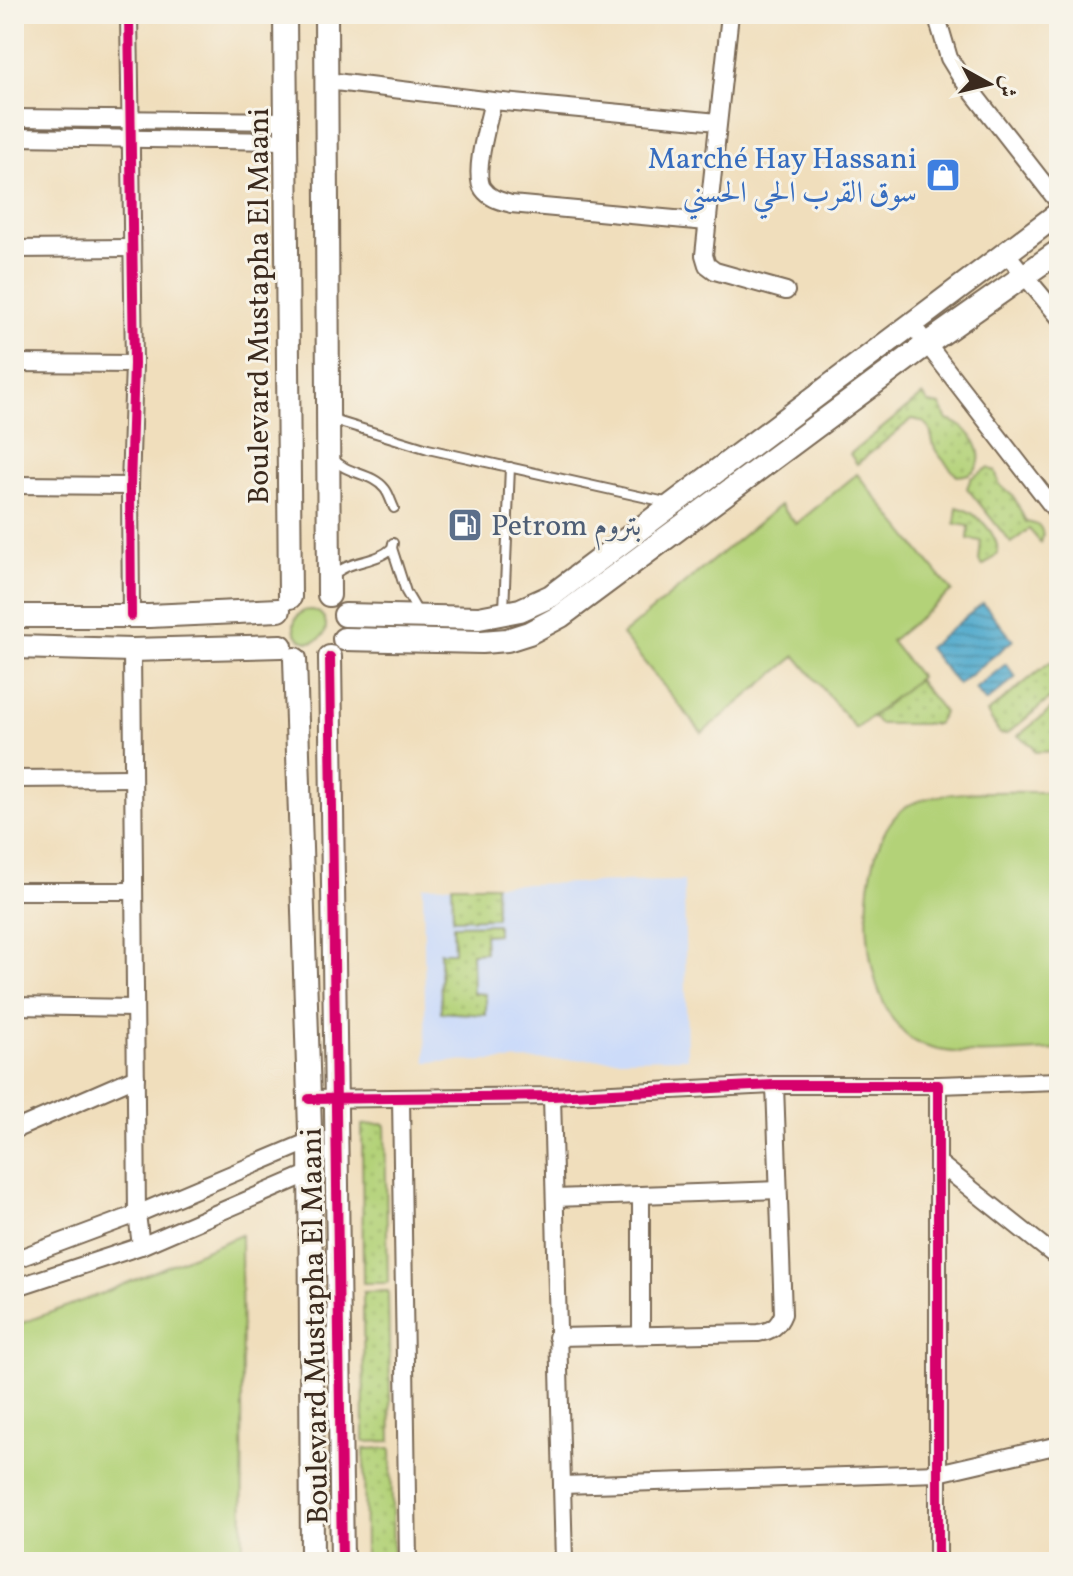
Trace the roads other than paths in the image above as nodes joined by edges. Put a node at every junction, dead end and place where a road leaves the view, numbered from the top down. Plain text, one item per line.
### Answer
1 (129, 14) edge
2 (285, 14) edge
3 (326, 14) edge
4 (730, 14) edge
5 (936, 14) edge
6 (327, 81) junction
7 (493, 101) junction
8 (14, 118) edge
9 (130, 119) junction
10 (718, 122) junction
11 (286, 131) junction
12 (14, 137) edge
13 (131, 137) junction
14 (1059, 203) edge
15 (1059, 213) edge
16 (707, 222) junction
17 (132, 248) junction
18 (14, 249) edge
19 (1059, 251) edge
20 (1006, 253) junction
21 (1027, 275) junction
22 (786, 291) dead end
23 (1059, 317) edge
24 (913, 326) junction
25 (927, 344) junction
26 (14, 363) edge
27 (134, 364) junction
28 (328, 418) junction
29 (328, 452) junction
30 (510, 467) junction
31 (14, 485) edge
32 (130, 486) junction
33 (1052, 492) edge
34 (675, 504) junction
35 (394, 508) dead end
36 (1059, 515) edge
37 (329, 588) junction
38 (285, 604) junction
39 (345, 615) junction
40 (503, 615) junction
41 (14, 616) edge
42 (131, 616) junction
43 (421, 618) junction
44 (14, 647) edge
45 (337, 648) junction
46 (133, 650) junction
47 (288, 652) junction
48 (133, 778) junction
49 (14, 779) edge
50 (334, 881) junction
51 (303, 883) junction
52 (14, 891) edge
53 (134, 891) junction
54 (14, 1006) edge
55 (134, 1008) junction
56 (136, 1077) junction
57 (1059, 1081) edge
58 (775, 1085) junction
59 (938, 1085) junction
60 (552, 1096) junction
61 (401, 1098) junction
62 (309, 1099) junction
63 (334, 1099) junction
64 (18, 1127) edge
65 (310, 1141) junction
66 (940, 1164) junction
67 (310, 1173) junction
68 (778, 1190) junction
69 (641, 1195) junction
70 (555, 1198) junction
71 (137, 1214) junction
72 (141, 1246) junction
73 (1059, 1259) edge
74 (14, 1260) edge
75 (14, 1288) edge
76 (641, 1335) junction
77 (557, 1337) junction
78 (1059, 1445) edge
79 (938, 1473) junction
80 (562, 1485) junction
81 (312, 1562) edge
82 (342, 1562) edge
83 (408, 1562) edge
84 (564, 1562) edge
85 (938, 1562) edge

1 - 9 street
2 - 11 street, Boulevard Mustapha El Maani
3 - 6 street
4 - 10 street
5 - 14 street
6 - 7 street
6 - 28 street
7 - 10 street
7 - 16 street
8 - 9 street
9 - 11 street
9 - 13 street
10 - 16 street
11 - 13 street
11 - 38 street, Boulevard Mustapha El Maani
12 - 13 street
13 - 17 street
15 - 20 street
16 - 22 street
17 - 18 street
17 - 27 street
19 - 21 street
20 - 21 street
20 - 24 street
21 - 23 street
21 - 25 street
24 - 25 street
24 - 34 street
25 - 33 street
25 - 45 street
26 - 27 street
27 - 32 street
28 - 29 street
28 - 30 lane
29 - 35 lane
29 - 37 street
30 - 34 lane
30 - 40 lane
31 - 32 street
32 - 42 street
33 - 36 street
34 - 40 street
37 - 38 street
37 - 39 street
37 - 43 lane
38 - 42 street
38 - 47 street
39 - 43 street
39 - 45 street
40 - 43 street
41 - 42 street
42 - 46 street
42 - 46 street
44 - 46 street
45 - 47 street
45 - 50 street, Boulevard Mustapha El Maani
46 - 47 street
46 - 48 street
47 - 51 street, Boulevard Mustapha El Maani
48 - 49 street
48 - 53 street
50 - 51 street
50 - 63 street, Boulevard Mustapha El Maani
51 - 62 street, Boulevard Mustapha El Maani
52 - 53 street
53 - 55 street
54 - 55 street
55 - 56 street
56 - 64 street
56 - 71 street
57 - 59 street
58 - 59 street
58 - 60 street
58 - 68 street
59 - 66 street
60 - 61 street
60 - 70 street
61 - 63 street
61 - 83 street
62 - 63 street
62 - 65 street, Boulevard Mustapha El Maani
63 - 82 street, Boulevard Mustapha El Maani
65 - 67 street, Boulevard Mustapha El Maani
65 - 71 street
66 - 73 street
66 - 79 street
67 - 72 street
67 - 81 street, Boulevard Mustapha El Maani
68 - 69 street
68 - 76 street
69 - 70 street
69 - 76 street
70 - 77 street
71 - 72 street
71 - 74 street
72 - 75 street
76 - 77 street
77 - 80 street
78 - 79 street
79 - 80 street
79 - 85 street
80 - 84 street

